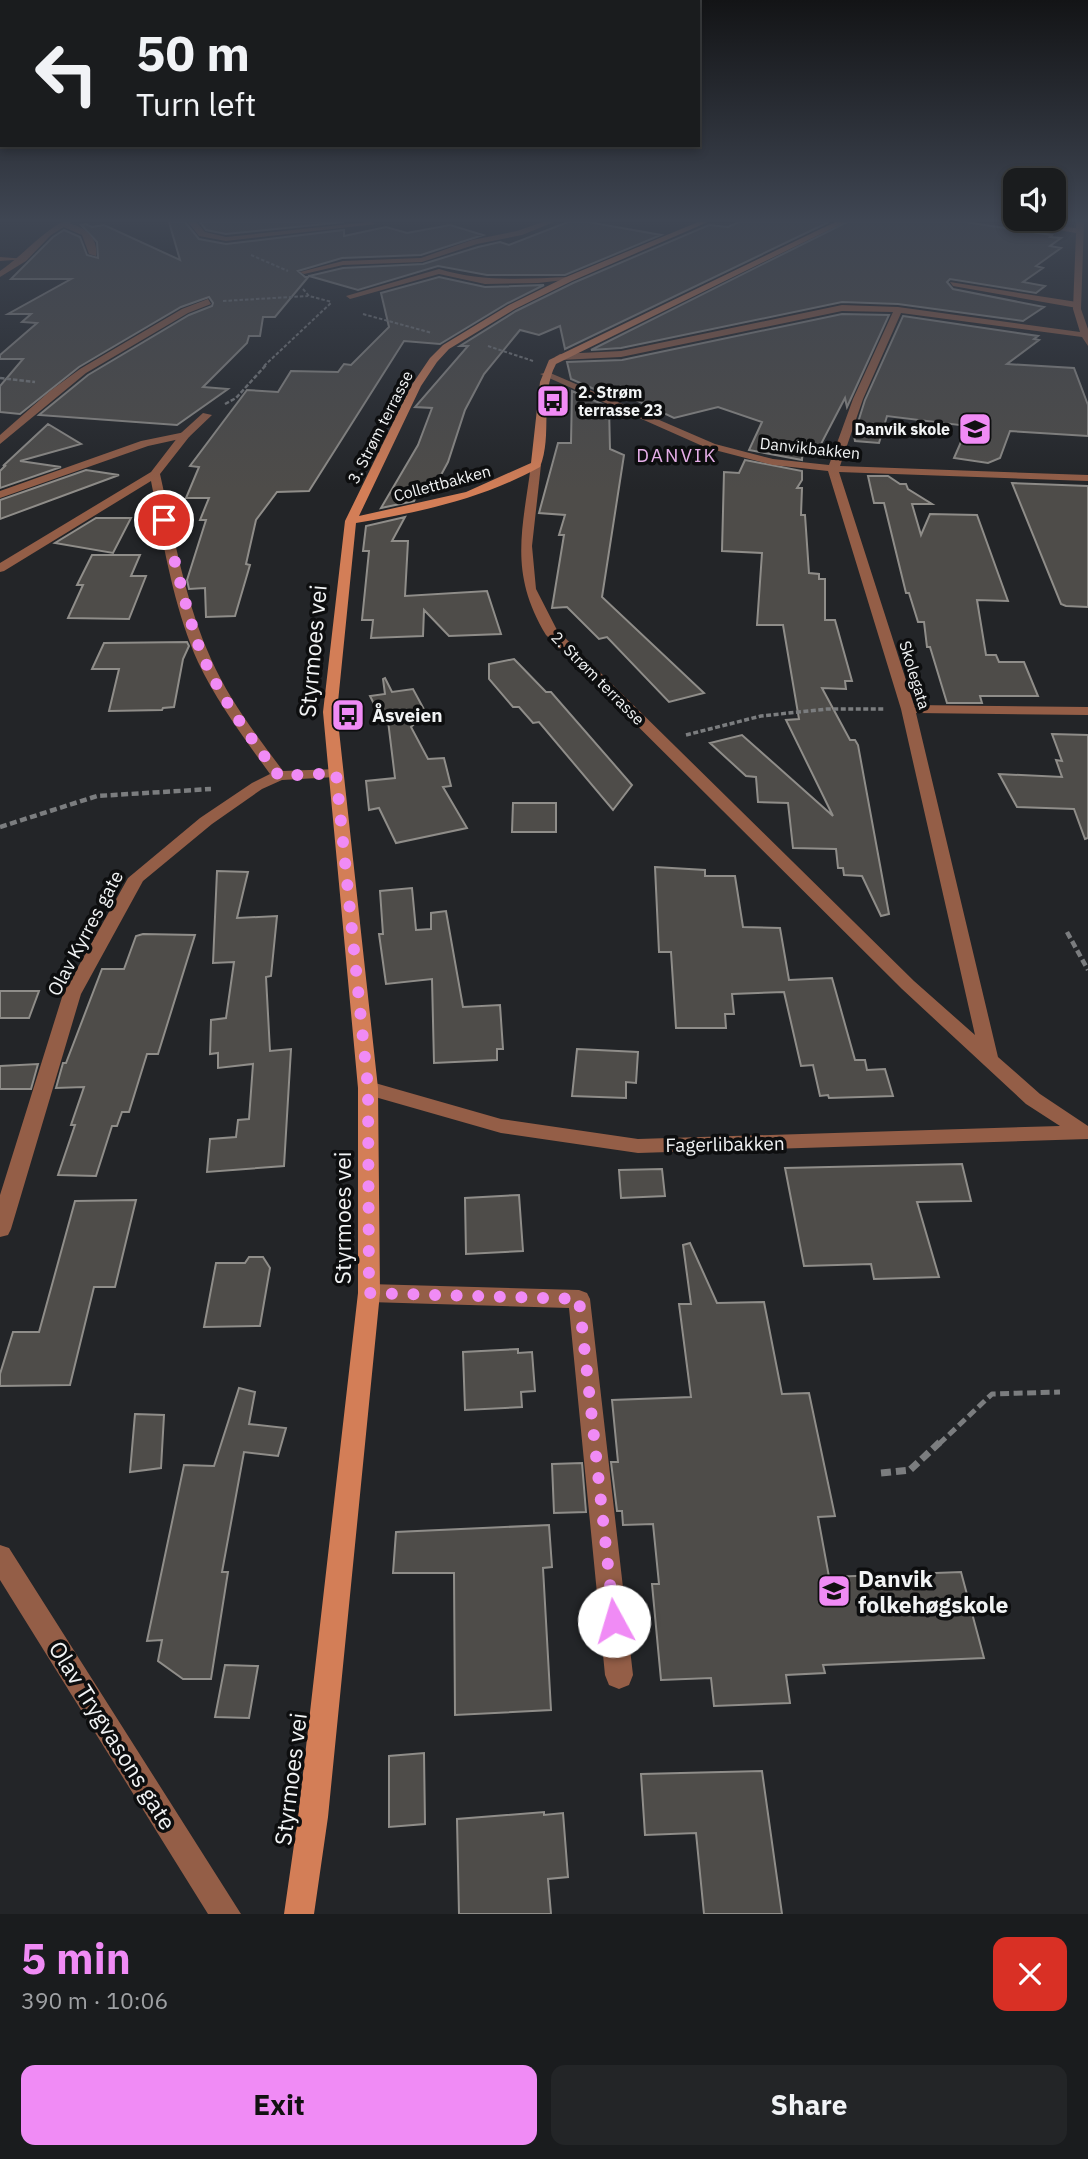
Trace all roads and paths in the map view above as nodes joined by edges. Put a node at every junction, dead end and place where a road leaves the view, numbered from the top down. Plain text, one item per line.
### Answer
1 (185, 311) edge
2 (322, 311) edge
3 (505, 311) edge
4 (655, 311) edge
5 (826, 311) edge
6 (897, 311) edge
7 (907, 311) edge
8 (1079, 311) edge
9 (360, 313) dead end
10 (438, 334) dead end
11 (460, 338) junction
12 (1087, 339) edge
13 (560, 357) junction
14 (544, 370) junction
15 (207, 415) joint
16 (185, 435) junction
17 (0, 441) edge
18 (536, 465) junction
19 (833, 469) junction
20 (155, 474) junction
21 (1088, 478) edge
22 (0, 495) edge
23 (351, 521) junction
24 (0, 568) edge
25 (908, 709) junction
26 (1088, 711) edge
27 (661, 741) junction
28 (336, 773) junction
29 (279, 776) junction
30 (257, 786) junction
31 (0, 827) edge
32 (1067, 932) dead end
33 (1088, 970) edge
34 (990, 1061) junction
35 (368, 1088) junction
36 (1085, 1133) edge
37 (0, 1229) edge
38 (369, 1293) junction
39 (1060, 1392) dead end
40 (881, 1473) dead end
41 (0, 1557) edge
42 (619, 1675) dead end
43 (226, 1914) edge
44 (299, 1914) edge

1 - 17 street
2 - 15 path
3 - 11 main road, 3. Strøm terrasse
4 - 13 main road
5 - 13 street
6 - 19 street
7 - 12 street
8 - 12 street
9 - 10 path
11 - 14 path
11 - 23 main road, 3. Strøm terrasse
13 - 14 main road
14 - 18 main road, 2. Strøm terrasse
14 - 19 street, Danvikbakken
15 - 16 street
16 - 20 street
16 - 22 street
18 - 23 main road, Collettbakken
18 - 27 street, 2. Strøm terrasse
19 - 21 street, Danvikbakken
19 - 25 street, Skolegata
20 - 24 street
20 - 29 street
23 - 28 main road, Styrmoes vei
25 - 26 street
25 - 27 path
25 - 34 street, Skolegata
27 - 34 street, 2. Strøm terrasse
28 - 29 street, Olav Kyrres gate
28 - 35 main road, Styrmoes vei
29 - 30 street, Olav Kyrres gate
30 - 31 path
30 - 37 street, Olav Kyrres gate
32 - 33 path
34 - 36 street, 2. Strøm terrasse
35 - 36 street, Fagerlibakken
35 - 38 main road, Styrmoes vei
38 - 42 street
38 - 44 main road, Styrmoes vei
39 - 40 path
41 - 43 street, Olav Trygvasons gate

